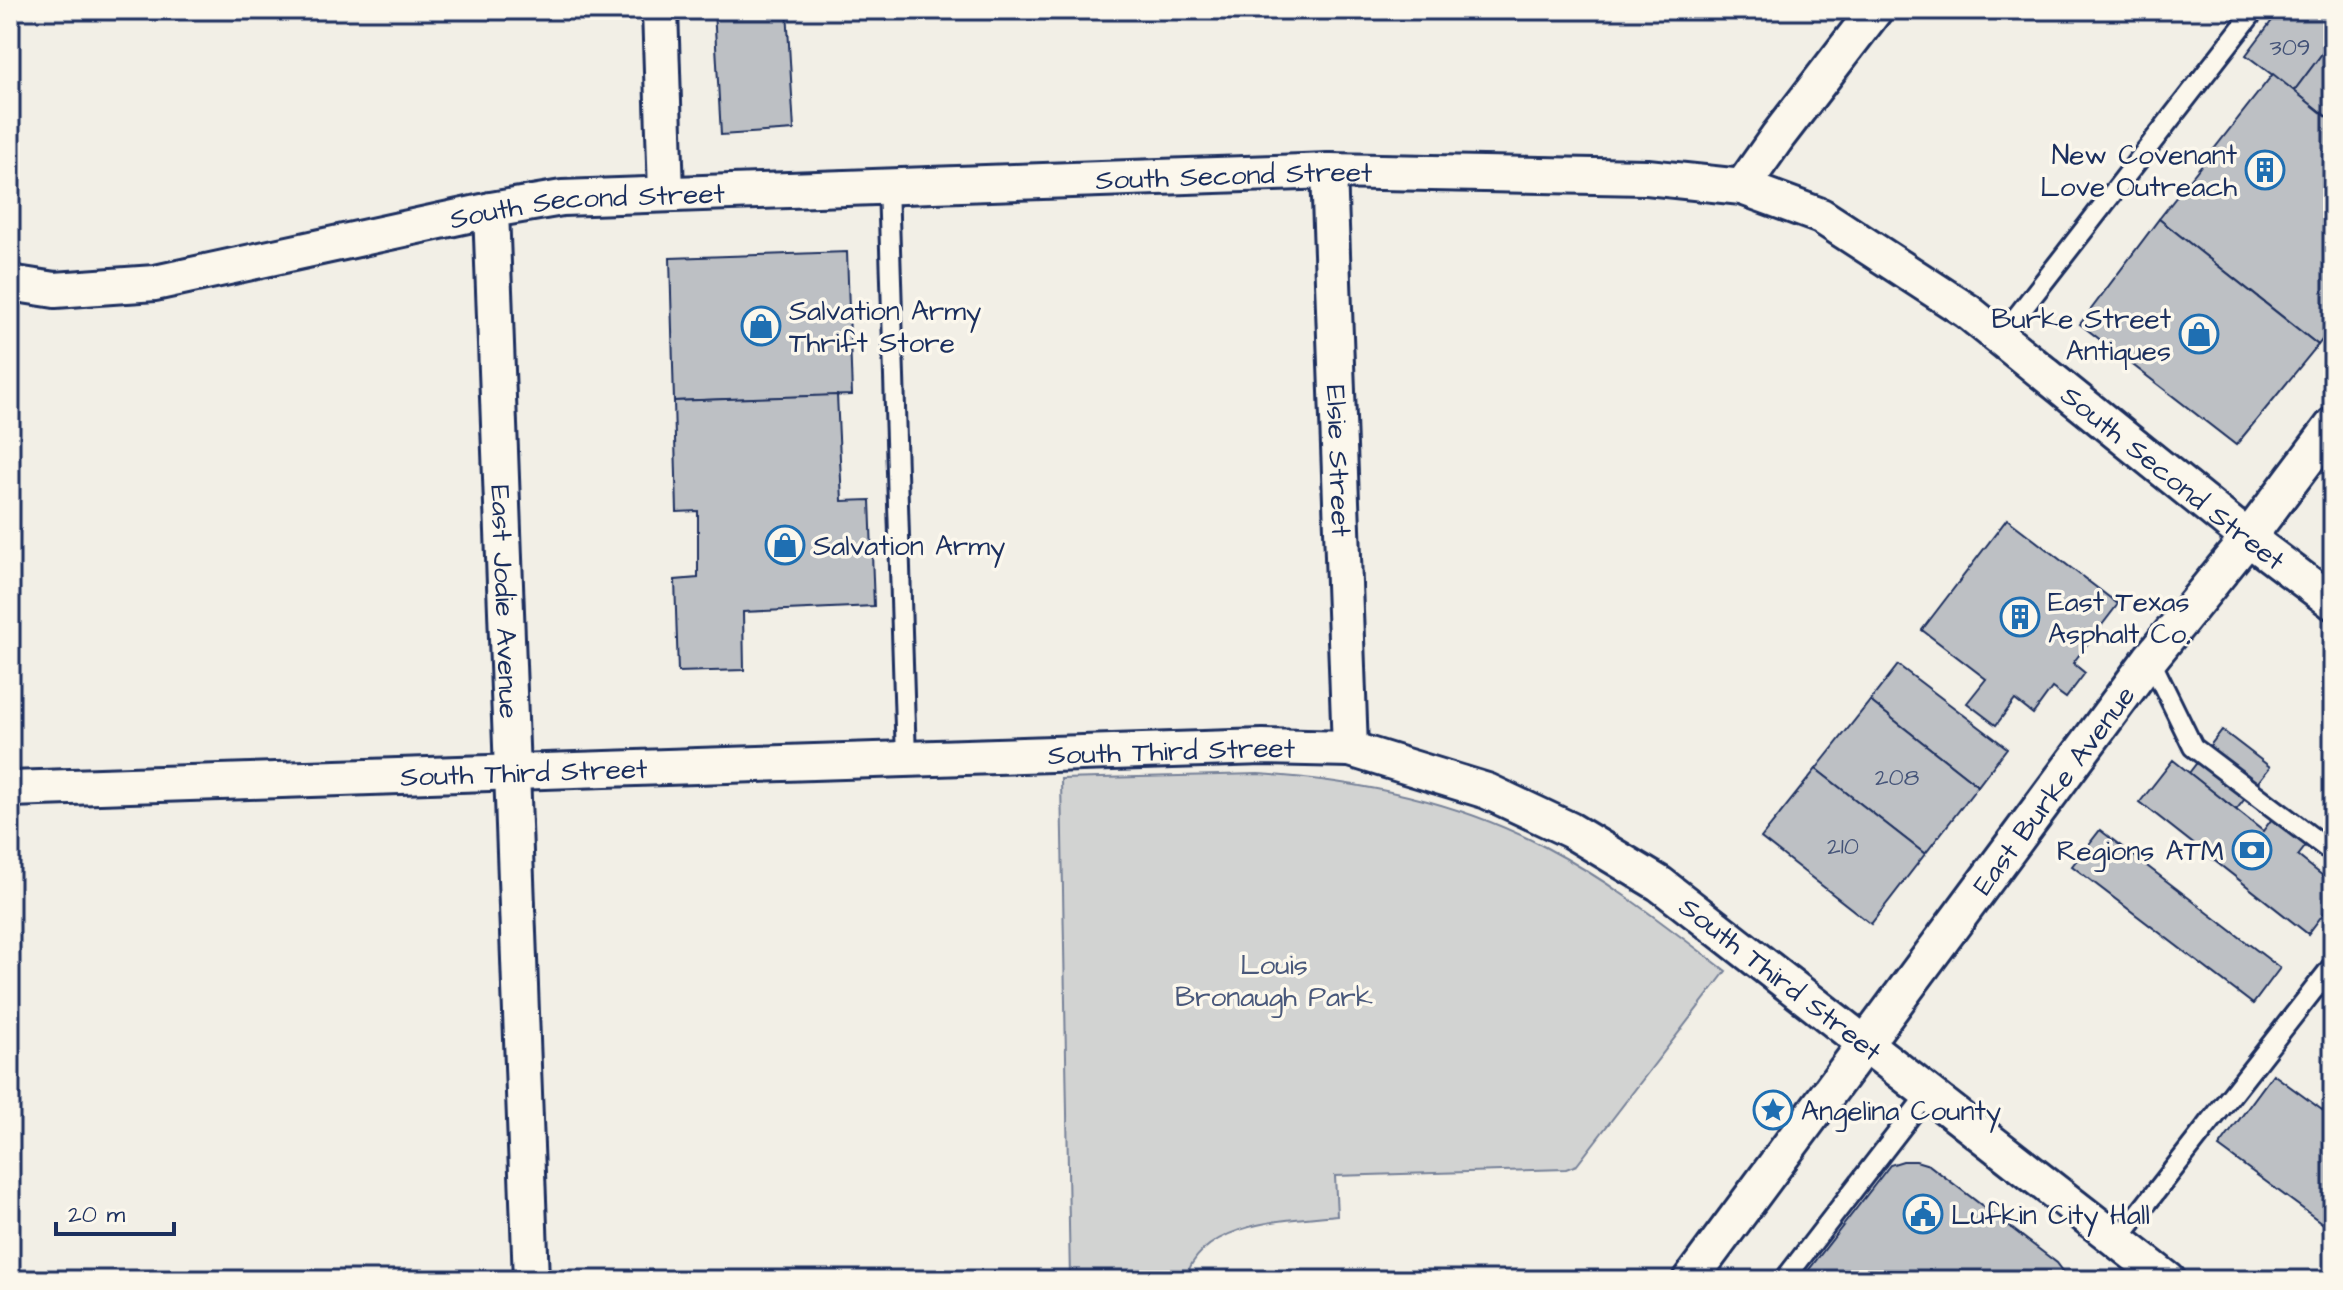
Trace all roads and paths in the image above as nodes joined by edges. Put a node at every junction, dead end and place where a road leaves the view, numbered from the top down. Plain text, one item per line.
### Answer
1 (660, 10) edge
2 (1875, 10) edge
3 (2255, 10) edge
4 (1329, 171) junction
5 (888, 185) junction
6 (1742, 187) junction
7 (666, 193) junction
8 (491, 210) junction
9 (10, 283) edge
10 (2000, 338) junction
11 (2333, 425) edge
12 (2248, 538) junction
13 (2333, 602) edge
14 (2150, 659) junction
15 (1350, 749) junction
16 (906, 759) junction
17 (510, 772) junction
18 (10, 789) edge
19 (2333, 853) edge
20 (2333, 965) edge
21 (1866, 1043) junction
22 (1929, 1092) junction
23 (2118, 1240) junction
24 (531, 1280) edge
25 (1690, 1280) edge
26 (1784, 1280) edge
27 (2168, 1280) edge

1 - 7 street
2 - 6 street
3 - 10 lane
4 - 5 street, South Second Street
4 - 6 street, South Second Street
4 - 15 street, Elsie Street
5 - 7 street, South Second Street
5 - 16 lane
6 - 10 street, South Second Street
7 - 8 street, South Second Street
8 - 9 street, South Second Street
8 - 17 street, East Jodie Avenue
10 - 12 street, South Second Street
11 - 12 street, East Burke Avenue
12 - 13 street, South Second Street
12 - 14 street, East Burke Avenue
14 - 19 lane
14 - 21 street, East Burke Avenue
15 - 16 street, South Third Street
15 - 21 street, South Third Street
16 - 17 street, South Third Street
17 - 18 street, South Third Street
17 - 24 street, East Jodie Avenue
20 - 23 lane
21 - 22 street, South Third Street
21 - 25 street, East Burke Avenue
22 - 23 street, South Third Street
22 - 26 lane
23 - 27 street, South Third Street

